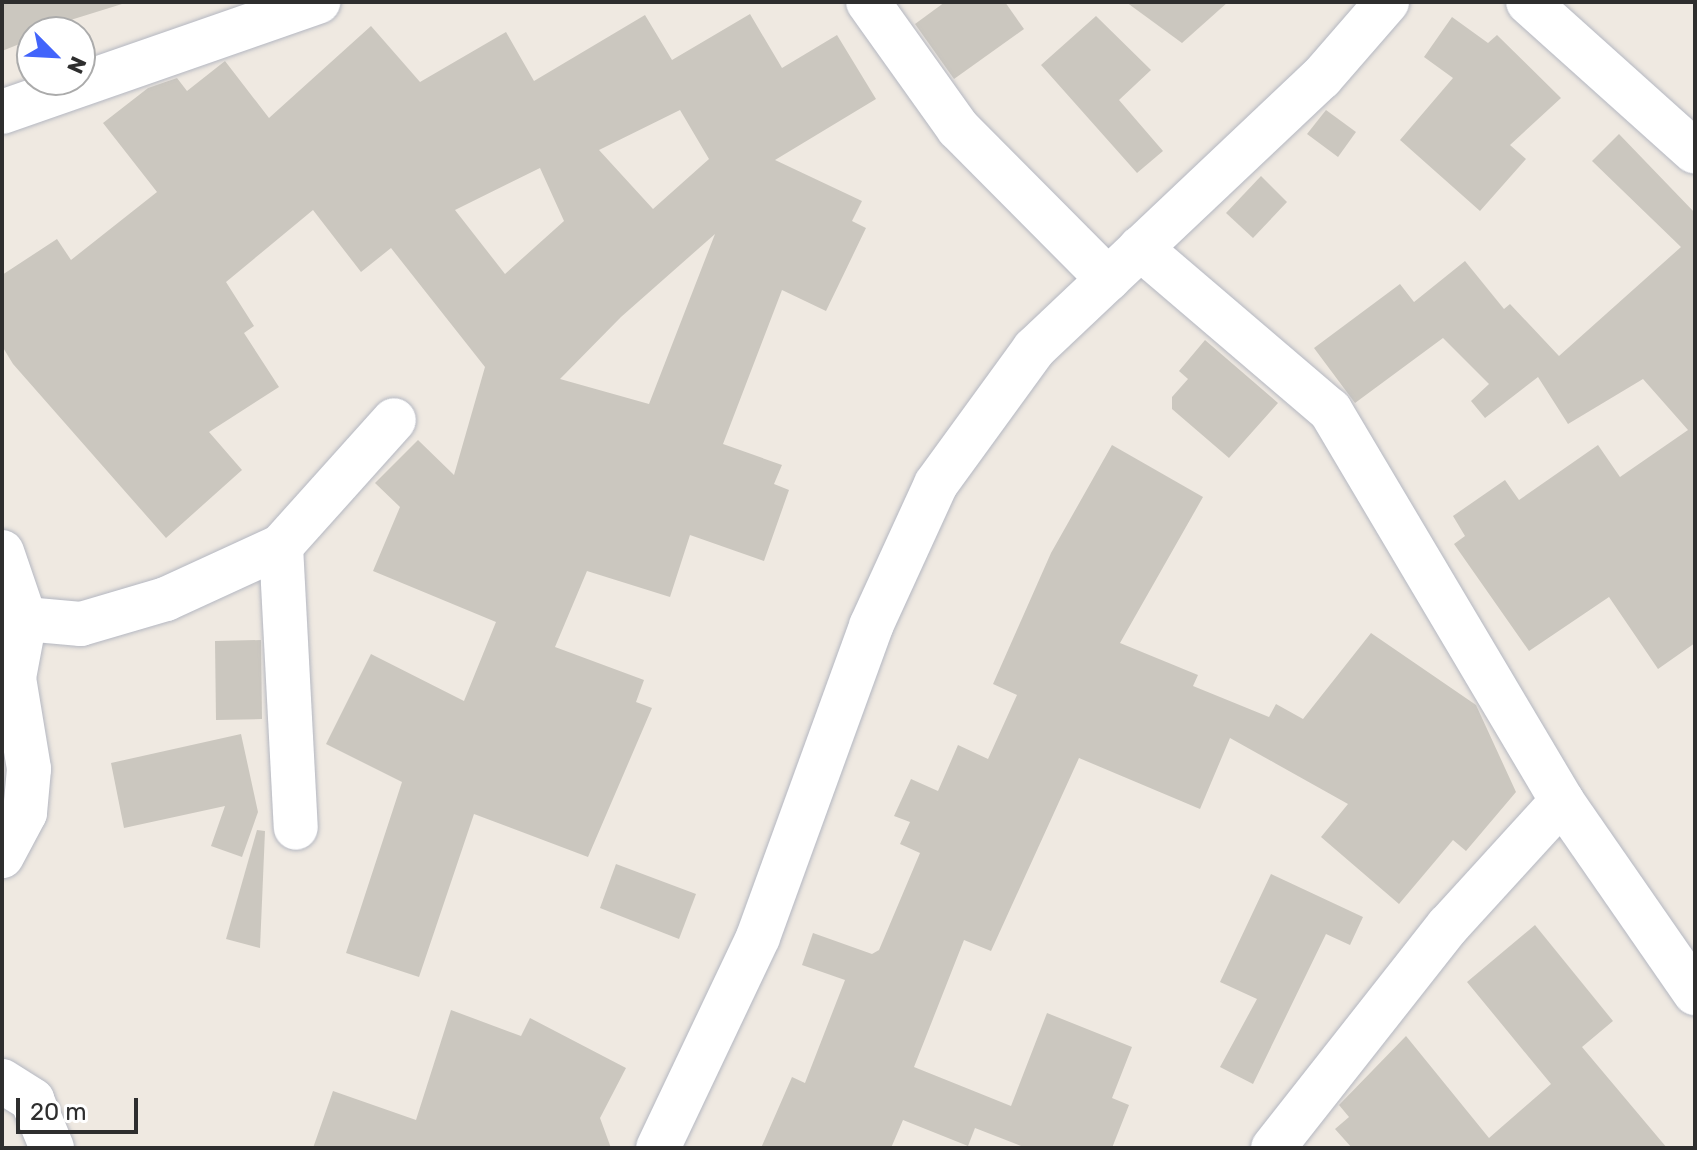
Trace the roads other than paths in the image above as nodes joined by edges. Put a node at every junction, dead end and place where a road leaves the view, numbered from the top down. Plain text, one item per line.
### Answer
1 (318, 2) edge
2 (868, 2) edge
3 (1387, 2) edge
4 (1528, 2) edge
5 (2, 112) edge
6 (1695, 152) edge
7 (1140, 248) junction
8 (1108, 279) junction
9 (394, 420) dead end
10 (281, 546) junction
11 (2, 552) edge
12 (25, 619) junction
13 (1562, 801) junction
14 (296, 828) dead end
15 (2, 856) edge
16 (1695, 993) edge
17 (2, 1081) edge
18 (52, 1148) edge
19 (658, 1148) edge
20 (1273, 1148) edge

1 - 5 street
2 - 8 street
3 - 7 street
4 - 6 street
7 - 8 street
7 - 13 street
8 - 19 street
9 - 10 street
10 - 12 street
10 - 14 street
11 - 12 street
12 - 15 street
13 - 16 street
13 - 20 street
17 - 18 street

